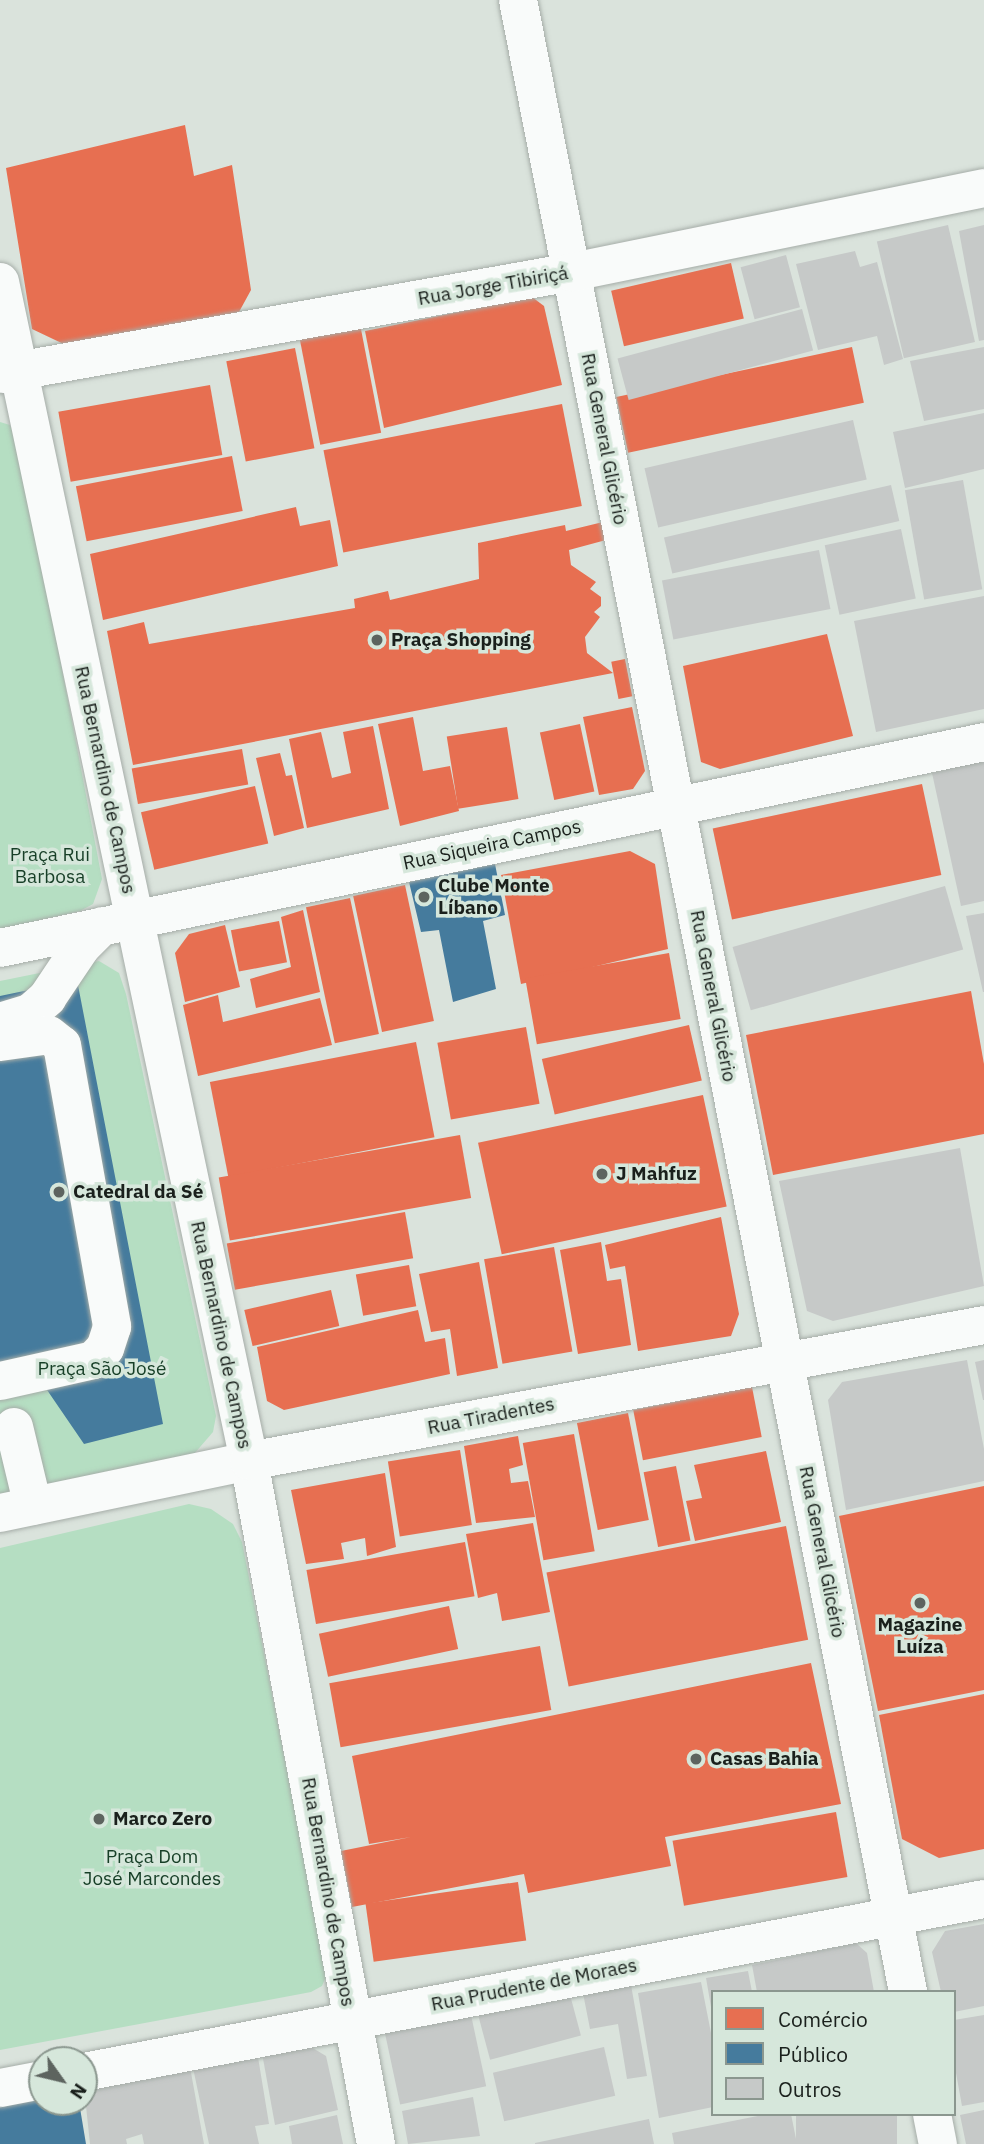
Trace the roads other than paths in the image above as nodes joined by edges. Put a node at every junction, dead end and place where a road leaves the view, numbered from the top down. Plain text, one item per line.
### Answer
1 (518, 0) edge
2 (984, 188) edge
3 (572, 272) junction
4 (0, 282) edge
5 (9, 372) edge
6 (984, 742) edge
7 (676, 806) junction
8 (119, 923) junction
9 (0, 948) edge
10 (0, 1022) edge
11 (0, 1042) edge
12 (984, 1325) edge
13 (785, 1362) junction
14 (0, 1381) edge
15 (14, 1427) dead end
16 (249, 1461) junction
17 (17, 1510) edge
18 (984, 1899) edge
19 (893, 1917) junction
20 (908, 1990) edge
21 (352, 2020) junction
22 (98, 2069) edge
23 (28, 2083) edge
24 (0, 2088) edge
25 (932, 2116) edge
26 (376, 2144) edge
27 (938, 2144) edge

1 - 3 street, Rua General Glicério
2 - 3 street, Rua Jorge Tibiriçá
3 - 5 street, Rua Jorge Tibiriçá
3 - 7 street, Rua General Glicério
4 - 5 street, Rua Bernardino de Campos
5 - 8 street, Rua Bernardino de Campos
6 - 7 street, Rua Siqueira Campos
7 - 8 street, Rua Siqueira Campos
7 - 13 street, Rua General Glicério
8 - 9 street, Rua Siqueira Campos
8 - 10 street
8 - 16 street, Rua Bernardino de Campos
11 - 14 street
12 - 13 street, Rua Tiradentes
13 - 16 street, Rua Tiradentes
13 - 19 street, Rua General Glicério
15 - 17 street
16 - 17 street, Rua Tiradentes
16 - 21 street, Rua Bernardino de Campos
18 - 19 street, Rua Prudente de Moraes
19 - 20 street, Rua General Glicério
19 - 21 street, Rua Prudente de Moraes
21 - 22 street, Rua Prudente de Moraes
21 - 26 street, Rua Bernardino de Campos
23 - 24 street
25 - 27 street

